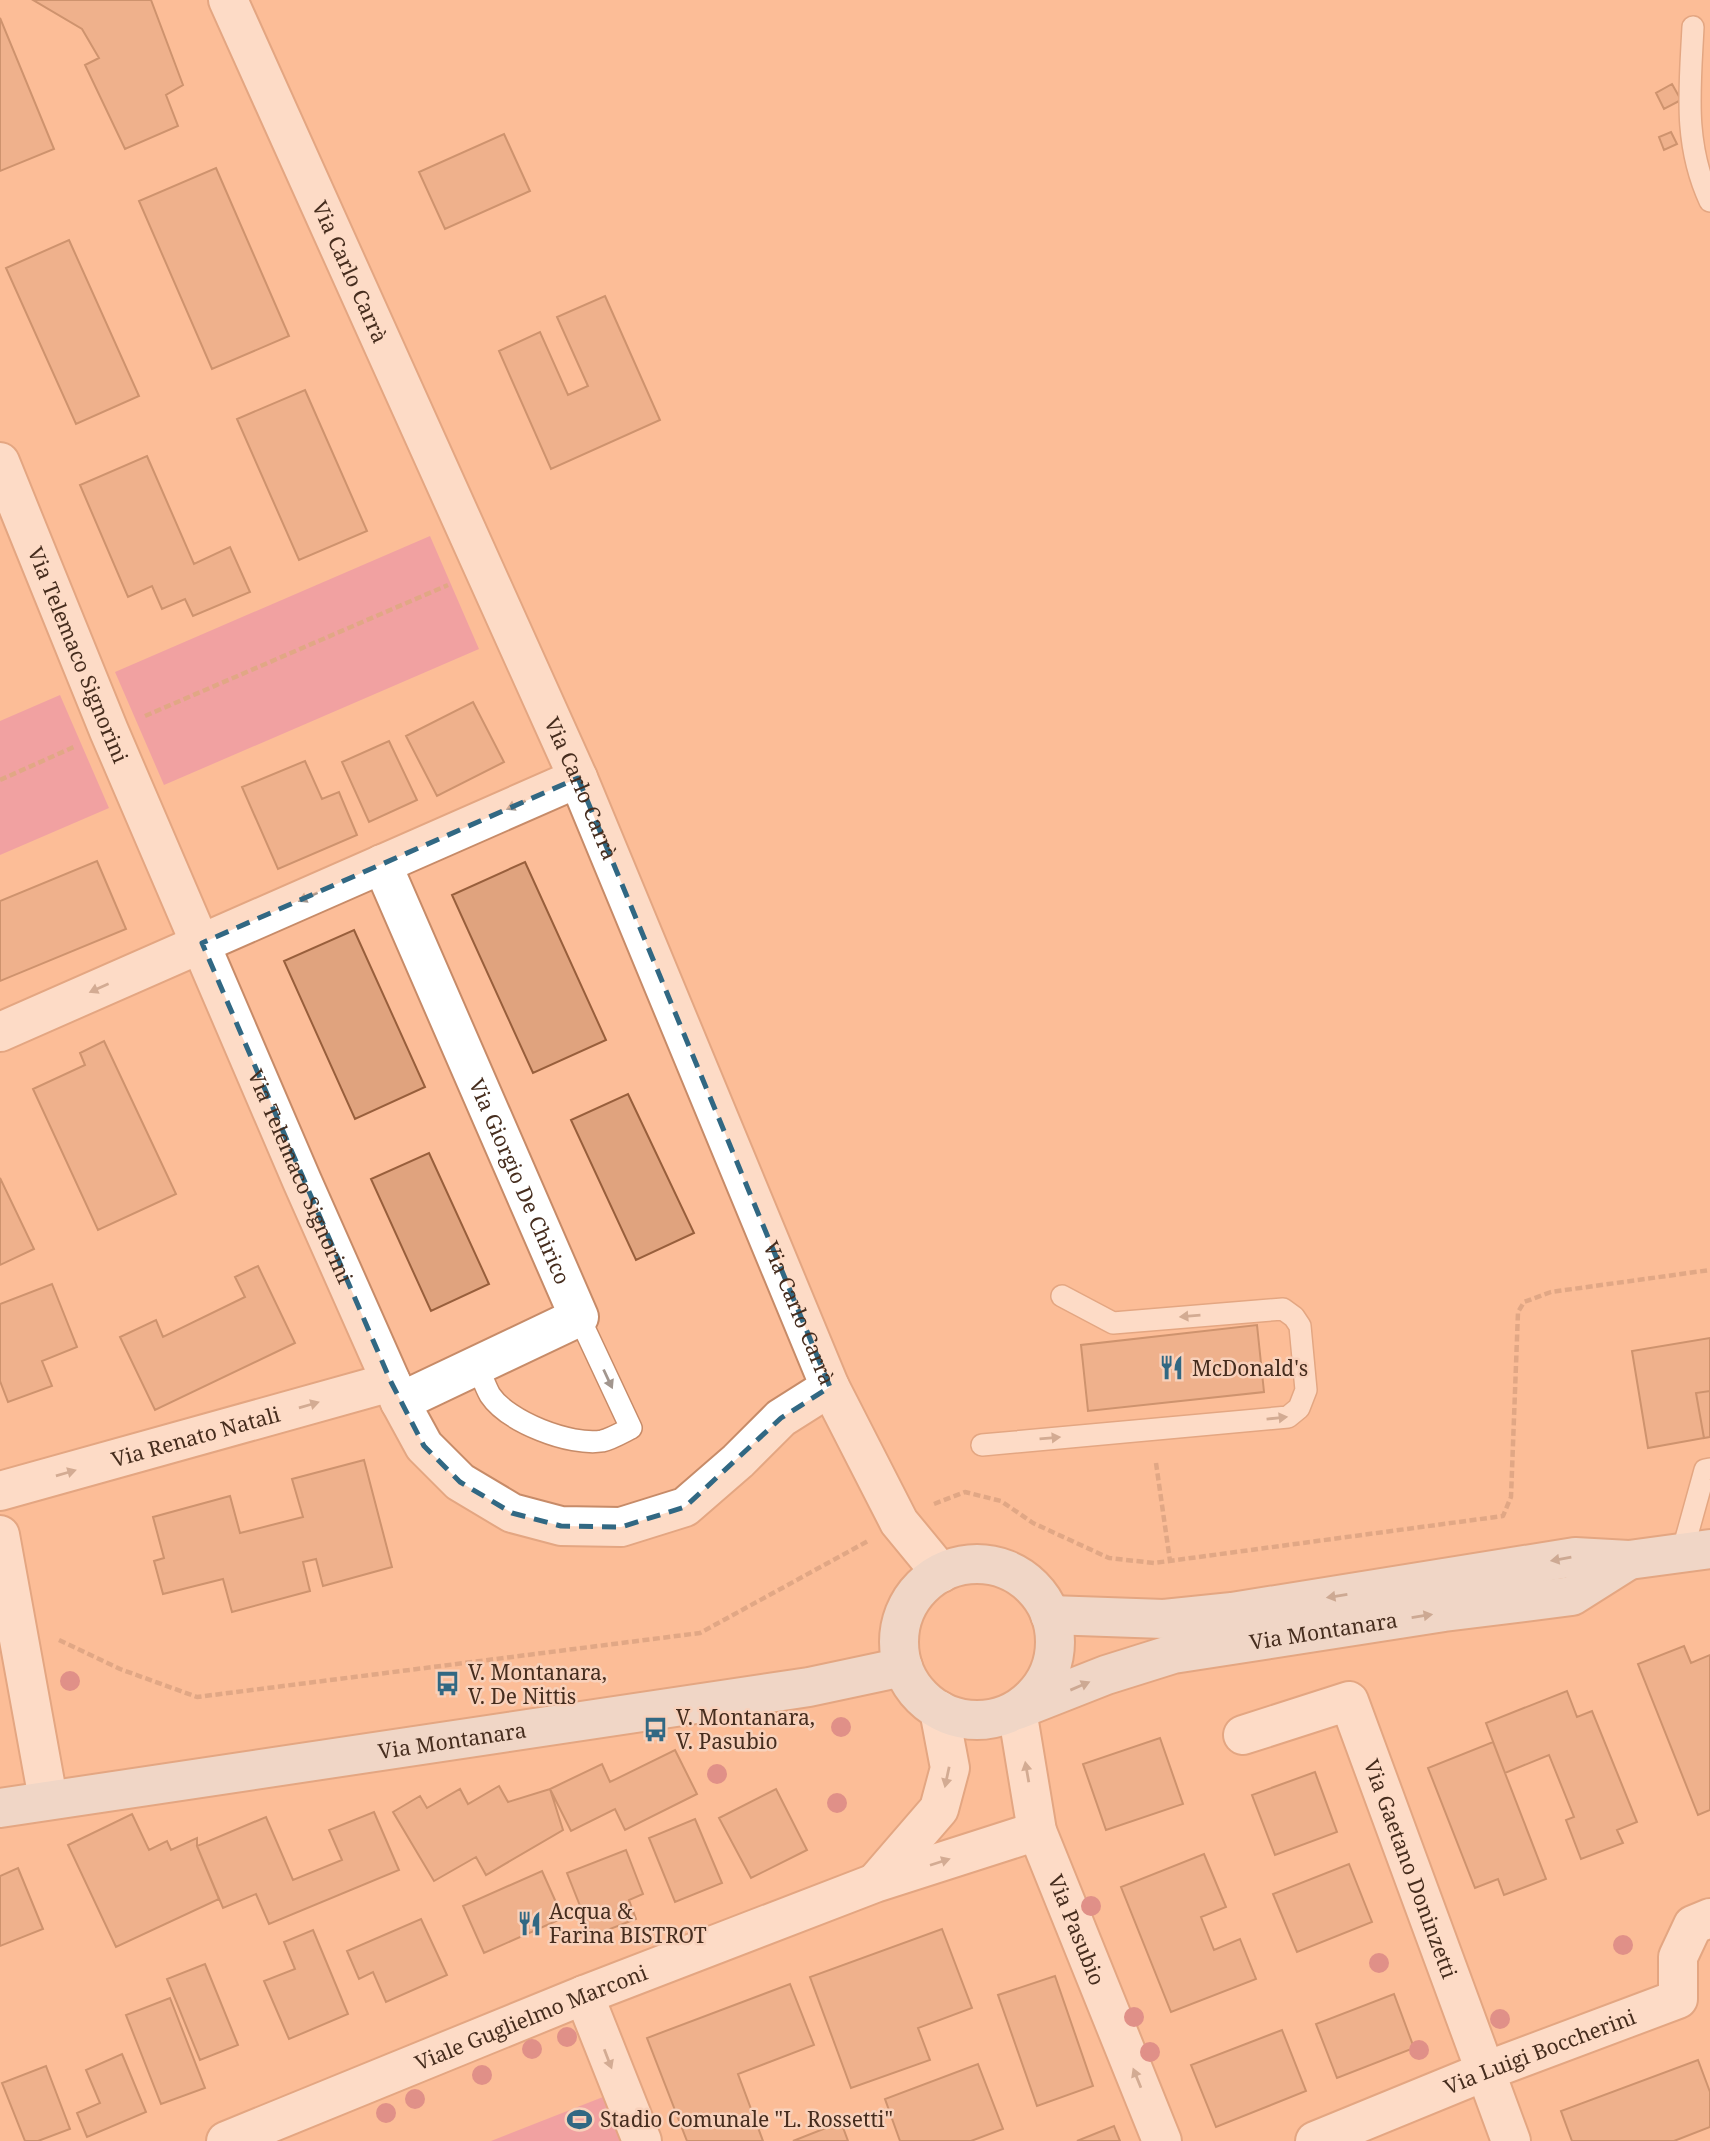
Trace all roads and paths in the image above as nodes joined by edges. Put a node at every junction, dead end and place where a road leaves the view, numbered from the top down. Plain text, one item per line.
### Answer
1 (228, 0) edge
2 (1693, 27) dead end
3 (1710, 201) edge
4 (0, 462) edge
5 (484, 569) junction
6 (109, 731) junction
7 (578, 778) junction
8 (0, 780) edge
9 (382, 864) junction
10 (202, 943) junction
11 (0, 1032) edge
12 (1062, 1296) dead end
13 (579, 1317) junction
14 (477, 1365) junction
15 (830, 1387) junction
16 (395, 1392) junction
17 (982, 1445) dead end
18 (1156, 1463) dead end
19 (1710, 1469) edge
20 (0, 1491) edge
21 (0, 1535) edge
22 (1696, 1551) edge
23 (1629, 1560) junction
24 (1170, 1561) dead end
25 (941, 1573) junction
26 (1050, 1615) junction
27 (903, 1667) junction
28 (939, 1710) junction
29 (1017, 1710) junction
30 (1243, 1735) dead end
31 (48, 1799) junction
32 (0, 1808) edge
33 (1037, 1831) junction
34 (875, 1882) junction
35 (1710, 1919) edge
36 (584, 1995) junction
37 (1486, 2071) junction
38 (226, 2141) edge
39 (642, 2141) edge
40 (1162, 2141) edge
41 (1315, 2141) edge
42 (1511, 2141) edge

1 - 5 street, Via Carlo Carrà
2 - 3 lane
4 - 6 street, Via Telemaco Signorini
5 - 6 path
5 - 7 street, Via Carlo Carrà
6 - 8 path
6 - 10 street, Via Telemaco Signorini
7 -> 9 street
7 - 15 street, Via Carlo Carrà
9 -> 10 street
9 - 13 street, Via Giorgio De Chirico
10 -> 11 street
10 - 16 street, Via Telemaco Signorini
17 -> 12 lane
13 - 14 street
13 -> 14 lane
14 - 16 street
15 - 16 street, Via Telemaco Signorini
15 - 25 street, Via Carlo Carrà
20 -> 16 street, Via Renato Natali
18 - 24 path
19 - 22 lane
21 - 31 street
22 - 23 main road, Via Montanara
23 -> 26 main road, Via Montanara
29 -> 23 main road, Via Montanara
25 - 26 main road
25 - 27 main road
26 - 29 main road
27 - 28 main road
27 - 31 main road, Via Montanara
28 - 29 main road
28 -> 34 street, Viale Guglielmo Marconi
33 -> 29 street, Via Pasubio
30 - 37 street, Via Gaetano Doninzetti
31 - 32 main road, Via Montanara
34 -> 33 street, Viale Guglielmo Marconi
40 -> 33 street, Via Pasubio
34 - 36 street, Viale Guglielmo Marconi
35 - 37 street, Via Luigi Boccherini
36 - 38 street, Viale Guglielmo Marconi
36 -> 39 street
37 - 41 street, Via Luigi Boccherini
37 - 42 street, Via Gaetano Doninzetti

